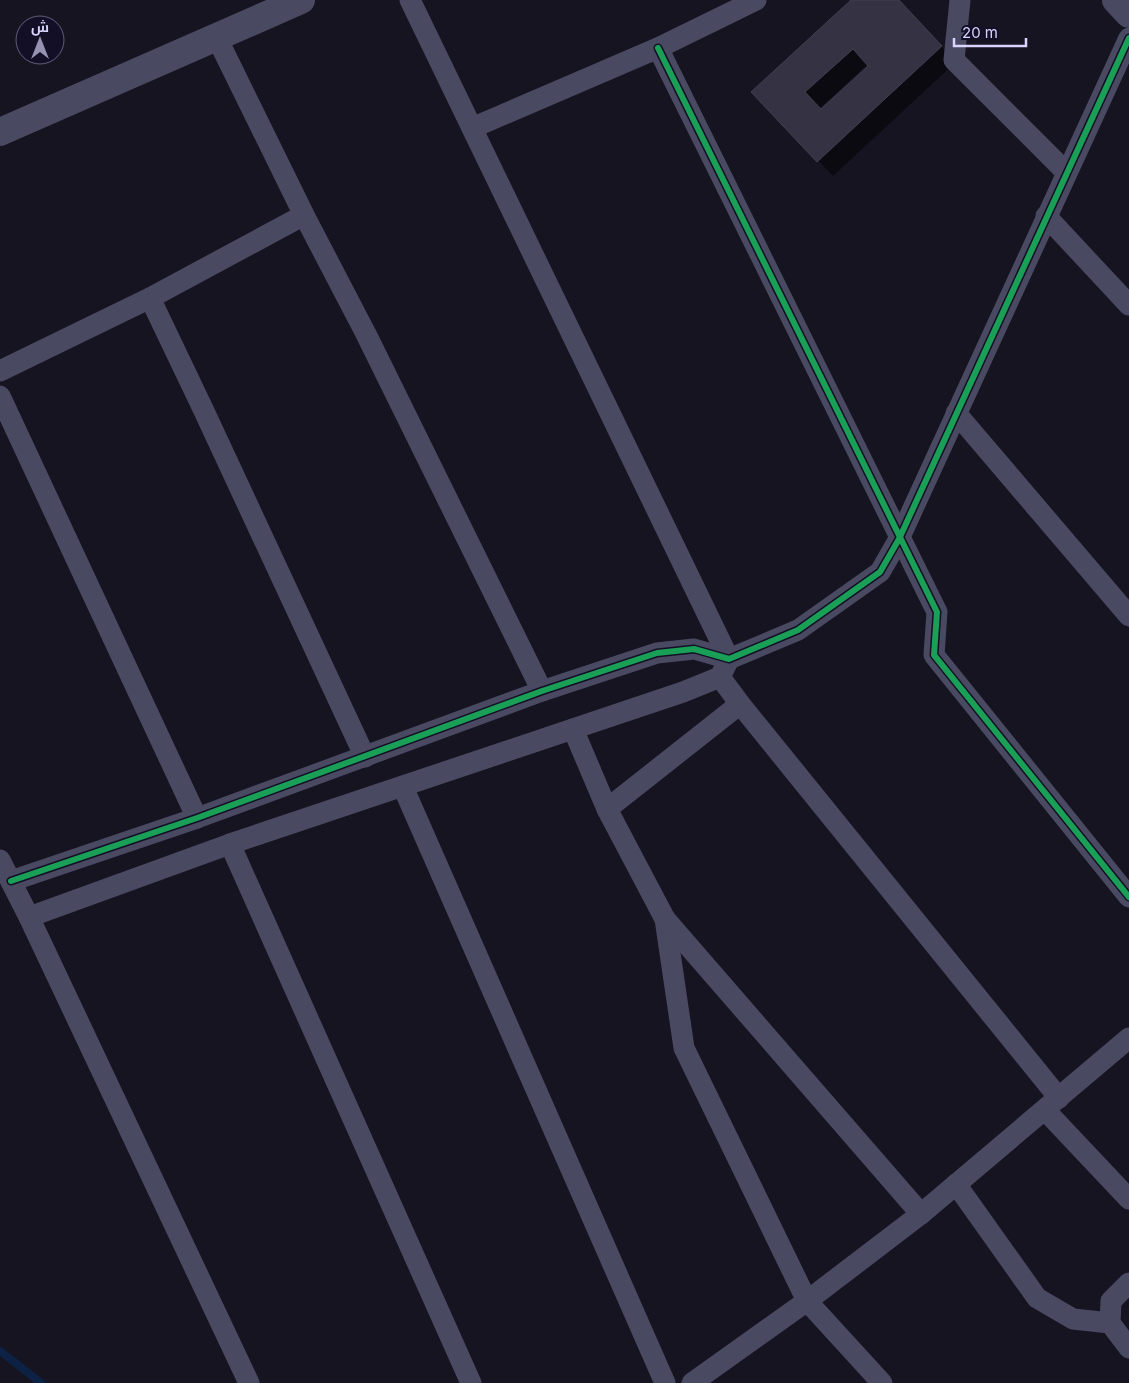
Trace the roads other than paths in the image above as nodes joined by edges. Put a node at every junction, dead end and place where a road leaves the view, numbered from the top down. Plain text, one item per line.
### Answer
1 (301, 0) edge
2 (410, 0) edge
3 (756, 0) edge
4 (960, 0) edge
5 (1116, 0) edge
6 (1129, 14) edge
7 (217, 38) junction
8 (1129, 38) edge
9 (658, 48) junction
10 (472, 128) junction
11 (0, 132) edge
12 (1066, 172) junction
13 (304, 215) junction
14 (1046, 216) junction
15 (150, 298) junction
16 (1129, 305) edge
17 (0, 371) edge
18 (0, 396) edge
19 (956, 413) junction
20 (899, 539) junction
21 (1129, 616) edge
22 (725, 668) junction
23 (542, 691) junction
24 (740, 704) junction
25 (573, 729) junction
26 (365, 757) junction
27 (403, 787) junction
28 (607, 809) junction
29 (197, 818) junction
30 (230, 844) junction
31 (0, 860) edge
32 (11, 880) junction
33 (1129, 897) edge
34 (29, 917) junction
35 (665, 918) junction
36 (1129, 1038) edge
37 (1052, 1104) junction
38 (956, 1184) junction
39 (1129, 1200) edge
40 (921, 1214) junction
41 (1129, 1283) edge
42 (807, 1301) junction
43 (1110, 1323) junction
44 (1129, 1348) edge
45 (249, 1383) edge
46 (471, 1383) edge
47 (665, 1383) edge
48 (692, 1383) edge
49 (882, 1383) edge

1 - 7 street
2 - 10 street
3 - 9 street
4 - 12 street
5 - 6 street
7 - 11 street
7 - 13 street
8 - 12 street
9 - 10 street
9 - 20 street
10 - 22 street
12 - 14 street
13 - 15 street
13 - 23 street
14 - 16 street
14 - 19 street
15 - 17 street
15 - 26 street
18 - 29 street
19 - 20 street
19 - 21 street
20 - 22 street
20 - 33 street
22 - 23 street
22 - 24 street
22 - 25 street
23 - 26 street
24 - 28 street
24 - 37 street
25 - 27 street
25 - 28 street
26 - 29 street
27 - 30 street
27 - 47 street
28 - 35 street
29 - 32 street
30 - 34 street
30 - 46 street
31 - 32 street
32 - 34 street
34 - 45 street
35 - 40 street
35 - 42 street
36 - 37 street
37 - 38 street
37 - 39 street
38 - 40 street
38 - 43 street
40 - 42 street
41 - 43 street
42 - 48 street
42 - 49 street
43 - 44 street

